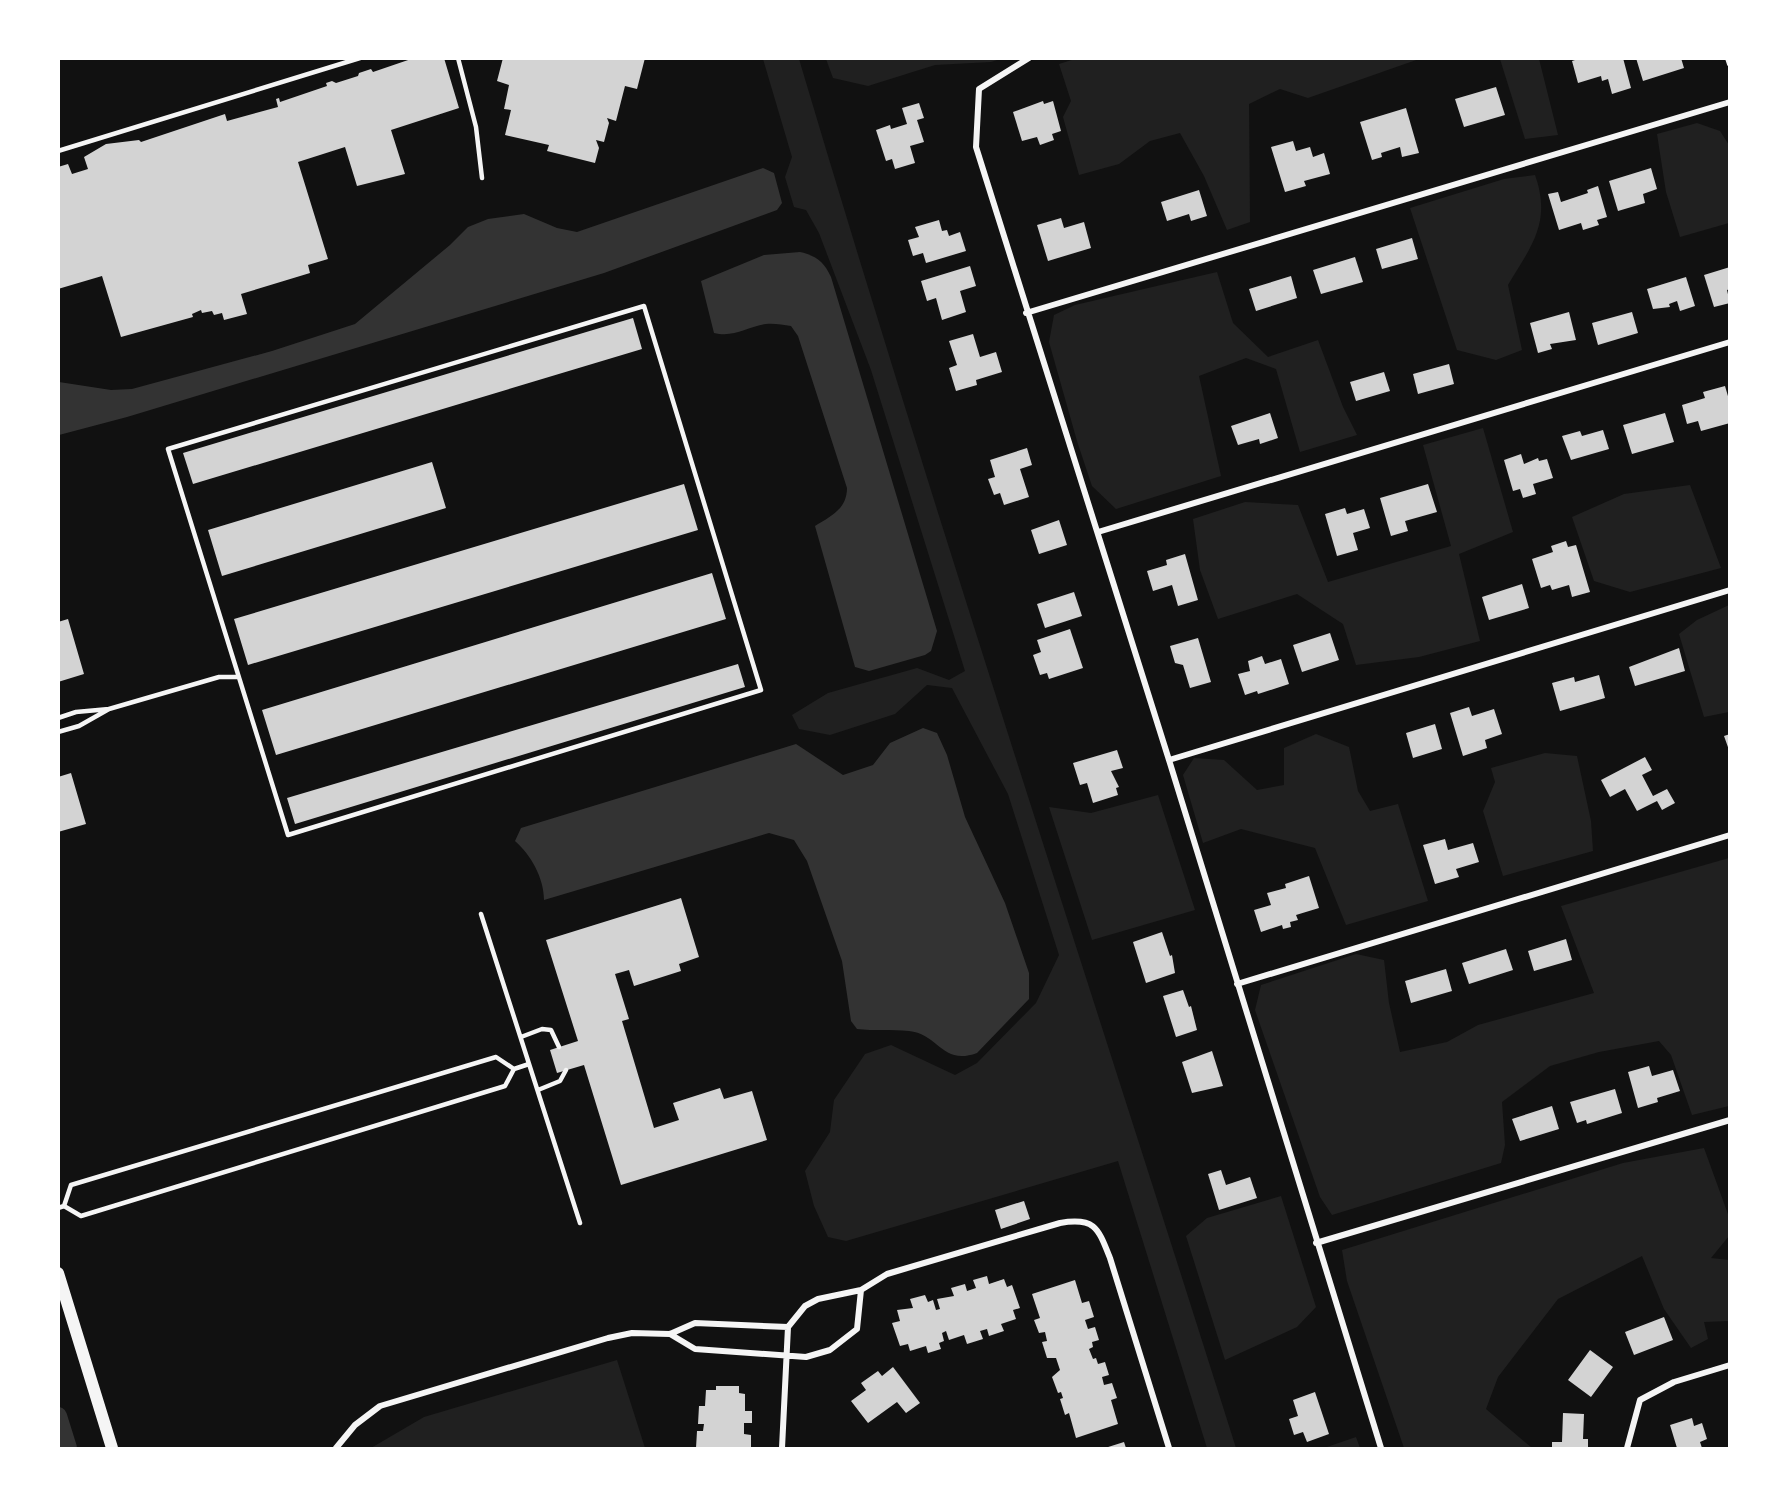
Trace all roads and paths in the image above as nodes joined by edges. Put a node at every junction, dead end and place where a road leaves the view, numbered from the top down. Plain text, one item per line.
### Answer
1 (360, 58) edge
2 (458, 58) edge
3 (1029, 58) edge
4 (1728, 58) edge
5 (1730, 64) edge
6 (1730, 102) edge
7 (58, 151) edge
8 (482, 177) dead end
9 (1026, 313) junction
10 (1730, 342) edge
11 (1098, 532) junction
12 (1730, 590) edge
13 (239, 677) junction
14 (109, 709) junction
15 (58, 718) edge
16 (58, 732) edge
17 (1169, 760) junction
18 (1730, 835) edge
19 (481, 914) dead end
20 (1237, 984) junction
21 (521, 1037) junction
22 (559, 1047) dead end
23 (529, 1064) junction
24 (514, 1069) junction
25 (566, 1070) dead end
26 (537, 1090) junction
27 (1730, 1120) edge
28 (61, 1207) edge
29 (580, 1223) dead end
30 (1316, 1243) junction
31 (58, 1273) edge
32 (861, 1290) junction
33 (788, 1327) junction
34 (670, 1334) junction
35 (788, 1356) junction
36 (1730, 1365) edge
37 (112, 1449) edge
38 (336, 1449) edge
39 (783, 1449) edge
40 (1169, 1449) edge
41 (1381, 1449) edge
42 (1627, 1449) edge

1 - 7 lane
2 - 8 lane
3 - 9 street
4 - 5 street
6 - 9 street
9 - 11 street
10 - 11 street
11 - 17 street
12 - 17 street
13 - 13 lane
13 - 14 lane
14 - 15 lane
14 - 16 lane
17 - 20 street
18 - 20 street
19 - 21 lane
20 - 30 street
21 - 22 lane
21 - 23 lane
23 - 24 lane
23 - 26 lane
24 - 28 lane
24 - 28 lane
25 - 26 lane
26 - 29 lane
27 - 30 street
30 - 41 street
31 - 37 main road
32 - 33 street
32 - 35 street
32 - 40 street
33 - 34 street
33 - 35 street
34 - 35 street
34 - 38 street
35 - 39 street
36 - 42 street

